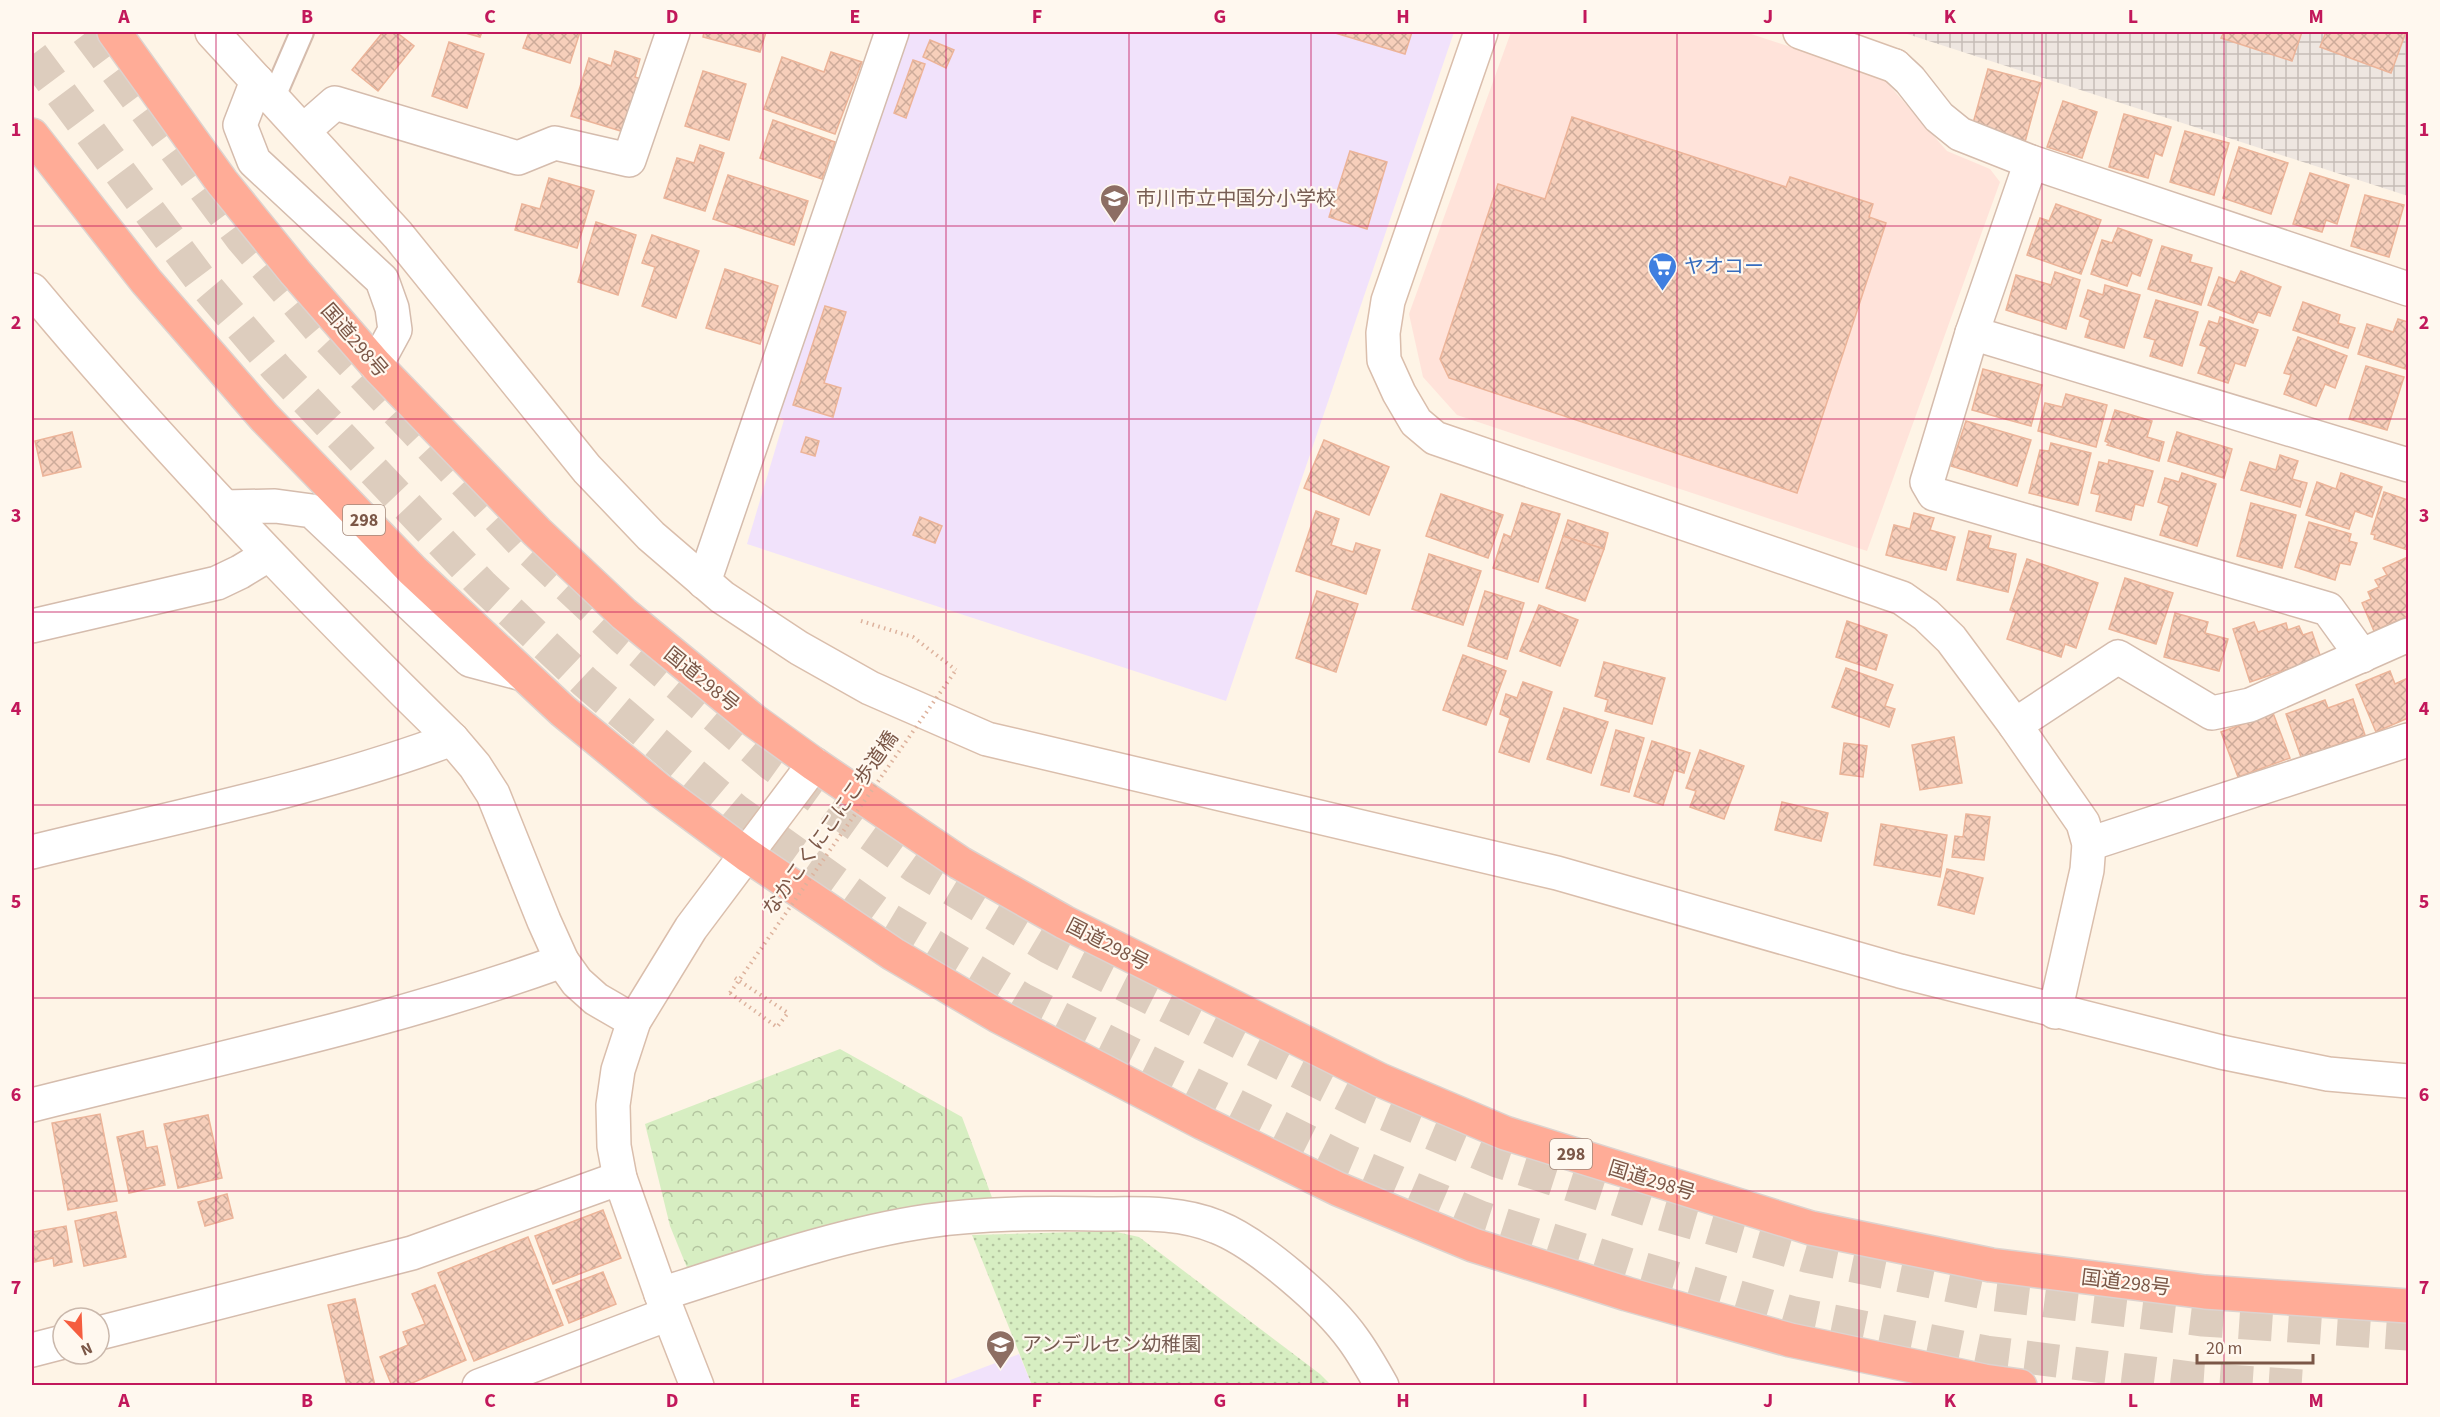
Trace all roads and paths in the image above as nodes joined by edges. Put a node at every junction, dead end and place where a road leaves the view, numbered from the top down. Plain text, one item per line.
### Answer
1 (114, 32) edge
2 (212, 32) edge
3 (302, 32) edge
4 (673, 32) edge
5 (892, 32) edge
6 (1481, 32) edge
7 (1800, 32) edge
8 (265, 90) junction
9 (303, 131) junction
10 (32, 135) edge
11 (2031, 162) junction
12 (32, 290) edge
13 (2409, 290) edge
14 (1972, 333) junction
15 (376, 365) junction
16 (2409, 465) edge
17 (224, 507) junction
18 (268, 555) junction
19 (704, 582) junction
20 (861, 621) dead end
21 (32, 626) edge
22 (2409, 635) edge
23 (2362, 656) junction
24 (523, 674) junction
25 (2015, 725) junction
26 (452, 739) junction
27 (2409, 740) edge
28 (814, 764) junction
29 (2089, 844) junction
30 (32, 852) edge
31 (747, 855) junction
32 (562, 961) junction
33 (735, 978) dead end
34 (2055, 1012) junction
35 (634, 1021) junction
36 (2409, 1081) edge
37 (32, 1104) edge
38 (621, 1178) junction
39 (664, 1304) junction
40 (2409, 1306) edge
41 (111, 1330) edge
42 (51, 1345) edge
43 (32, 1350) edge
44 (479, 1386) edge
45 (697, 1386) edge
46 (1382, 1386) edge
47 (2020, 1386) edge

1 - 15 highway, 国道298号 / 298
2 - 8 street
3 - 8 lane
4 - 9 street
5 - 19 street
6 - 25 street
7 - 11 street
8 - 9 street
8 - 15 street
9 - 19 street
10 - 24 highway, 298
11 - 13 street
11 - 14 street
12 - 17 street
14 - 16 street
14 - 23 street
15 - 28 highway, 国道298号 / 298
17 - 18 street
17 - 24 street
18 - 21 street
18 - 26 street
19 - 34 street
20 - 33 path, なかこくにこにこ歩道橋, bridge
22 - 23 street
23 - 25 street
24 - 31 highway, 298
25 - 29 street
26 - 30 street
26 - 32 street
27 - 29 street
28 - 31 street
28 - 40 highway, 国道298号 / 298
29 - 34 street
31 - 35 street
31 - 47 highway, 298
32 - 35 street
32 - 37 street
34 - 36 street
35 - 38 street
38 - 39 street
38 - 41 street
39 - 44 street
39 - 45 street
39 - 46 street
42 - 43 street

